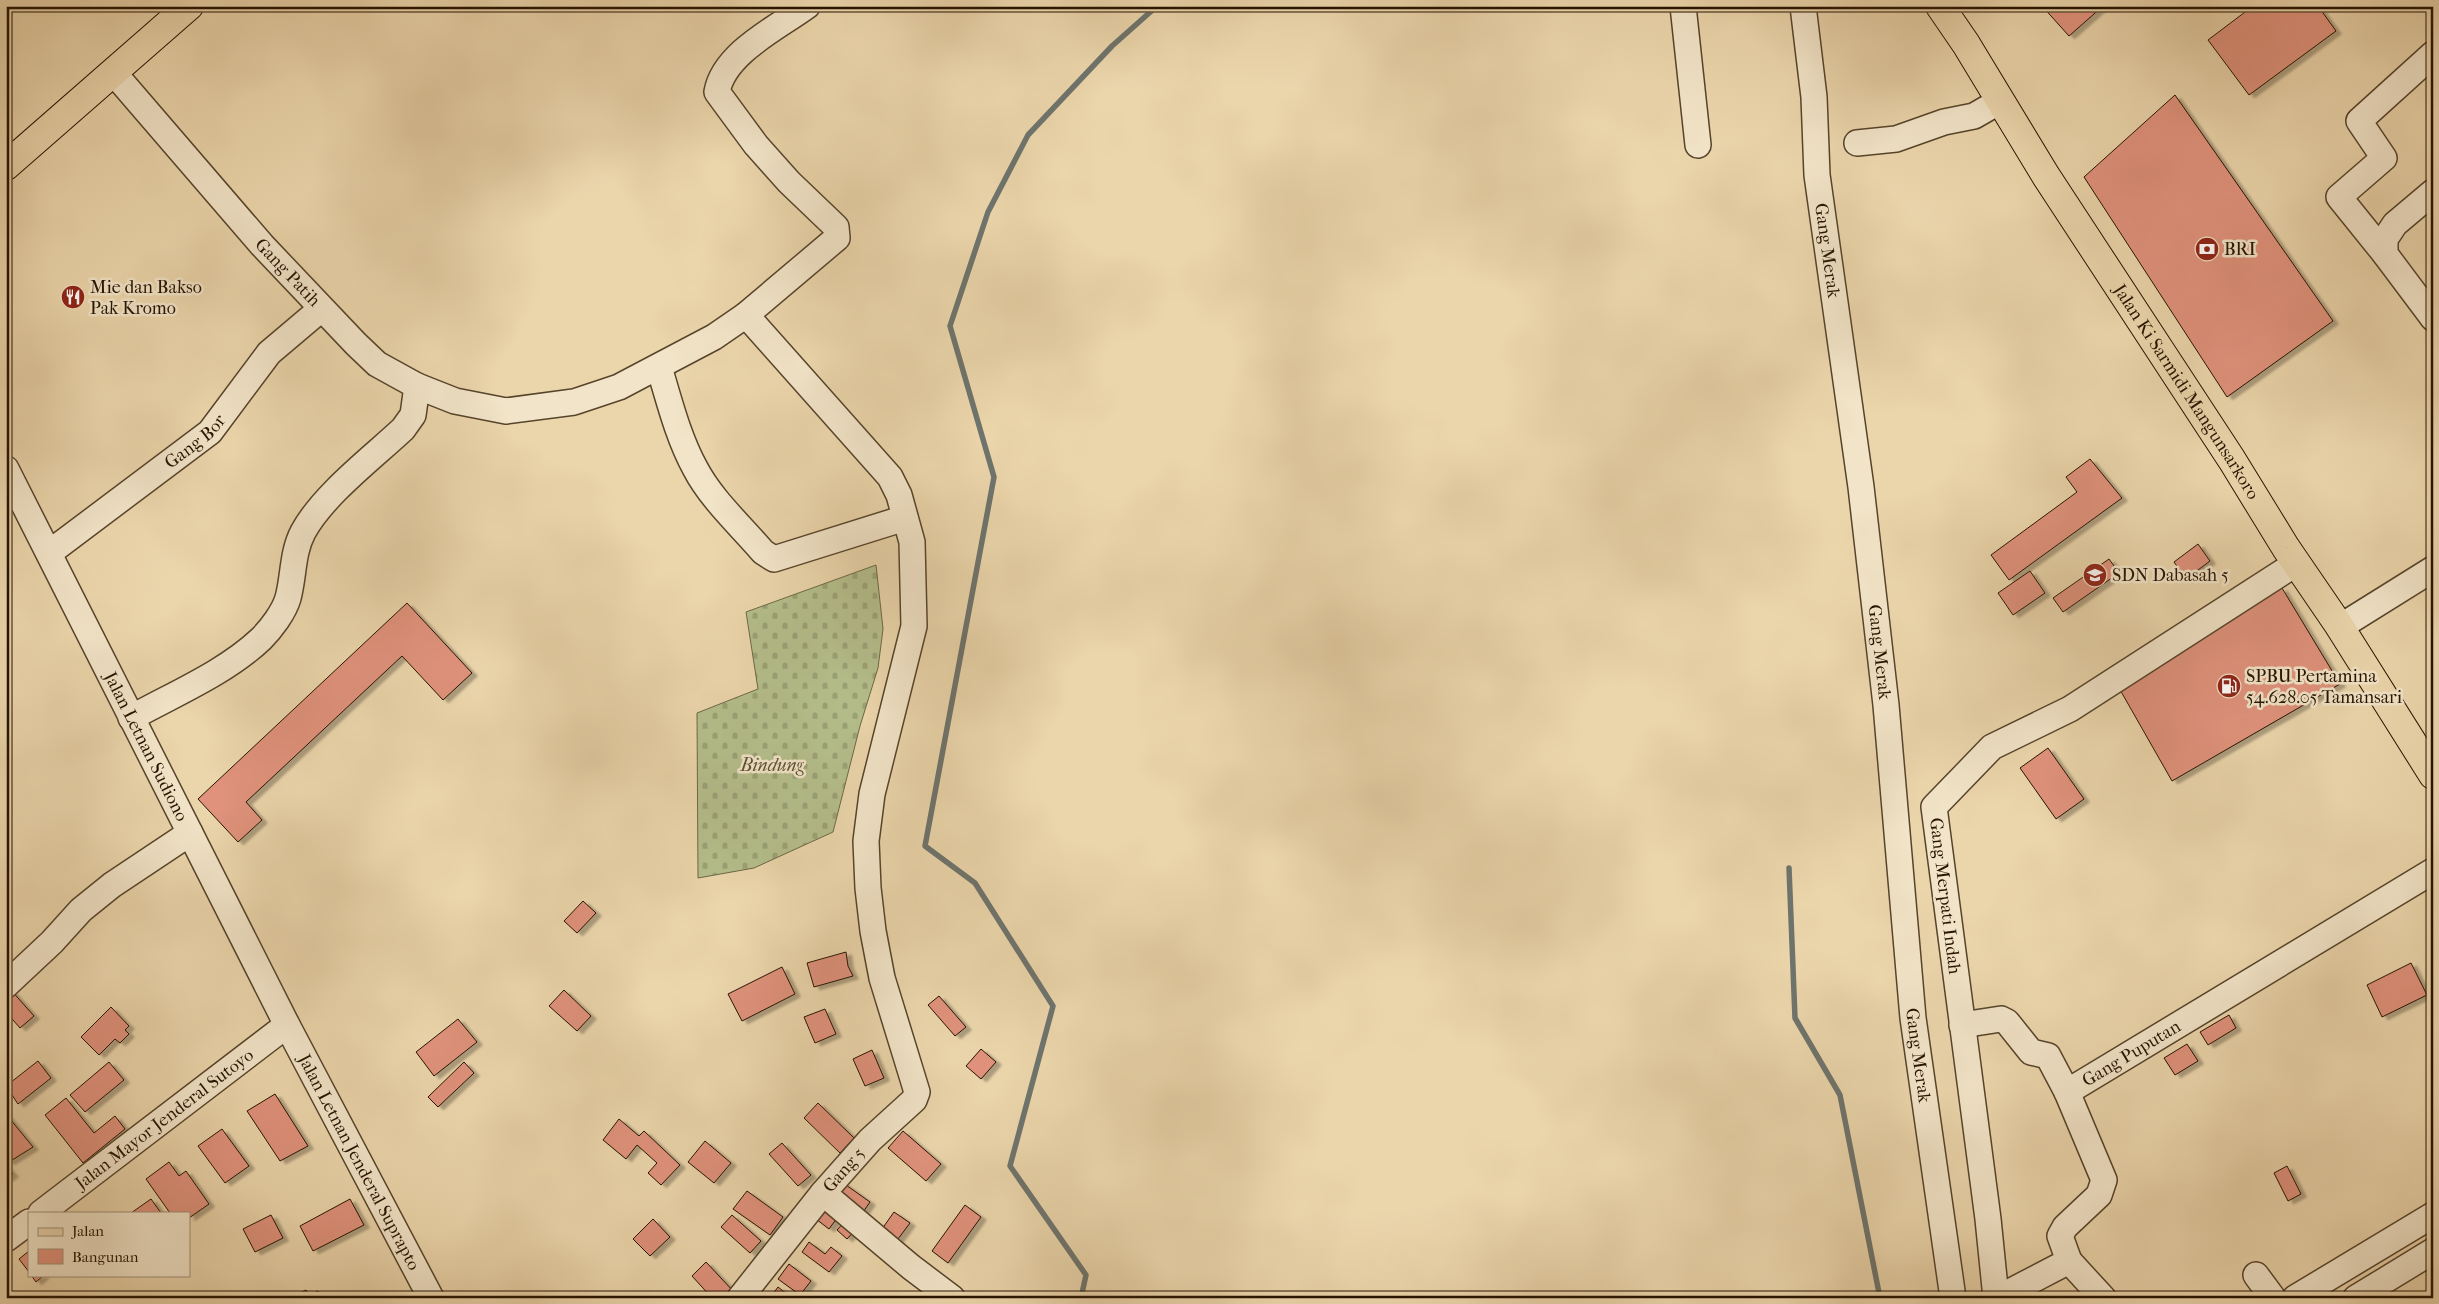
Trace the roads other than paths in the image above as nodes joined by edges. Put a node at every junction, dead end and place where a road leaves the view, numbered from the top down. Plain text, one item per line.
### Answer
1 (189, 6) edge
2 (807, 6) edge
3 (1683, 6) edge
4 (1803, 6) edge
5 (1940, 6) edge
6 (2433, 54) edge
7 (113, 72) junction
8 (2000, 101) junction
9 (1857, 143) dead end
10 (1698, 145) dead end
11 (6, 166) edge
12 (2433, 192) edge
13 (2385, 254) junction
14 (321, 309) junction
15 (746, 315) junction
16 (2433, 318) edge
17 (659, 367) junction
18 (417, 386) junction
19 (6, 469) edge
20 (905, 518) junction
21 (48, 553) junction
22 (2292, 566) dead end
23 (2433, 568) edge
24 (2340, 627) junction
25 (131, 718) junction
26 (2433, 776) edge
27 (190, 833) junction
28 (2433, 871) edge
29 (6, 985) edge
30 (287, 1025) junction
31 (1962, 1025) junction
32 (2066, 1092) junction
33 (823, 1193) junction
34 (42, 1212) edge
35 (2433, 1214) edge
36 (28, 1223) edge
37 (6, 1239) edge
38 (2393, 1239) junction
39 (2433, 1251) edge
40 (2069, 1261) junction
41 (2408, 1265) junction
42 (2256, 1275) dead end
43 (431, 1298) edge
44 (740, 1298) edge
45 (952, 1298) edge
46 (1954, 1298) edge
47 (1997, 1298) edge
48 (2103, 1298) edge
49 (2274, 1298) edge
50 (2295, 1298) edge
51 (2356, 1298) edge

1 - 7 main road
2 - 15 street, Gang Patih
3 - 10 street
4 - 46 street, Gang Merak
5 - 8 main road, Jalan Ki Sarmidi Mangunsarkoro
6 - 13 street
7 - 11 main road
7 - 14 street, Gang Patih
8 - 9 street
8 - 24 main road, Jalan Ki Sarmidi Mangunsarkoro
12 - 13 street
13 - 16 street
14 - 18 street, Gang Patih
14 - 21 street, Gang Bor
15 - 17 street, Gang Patih
15 - 20 street, Gang 5
17 - 18 street, Gang Patih
17 - 20 street
18 - 25 street
19 - 21 street, Jalan Letnan Sudiono
20 - 33 street, Gang 5
21 - 25 street, Jalan Letnan Sudiono
22 - 31 street, Gang Merpati Indah
23 - 24 street
24 - 26 main road, Jalan Ki Sarmidi Mangunsarkoro
25 - 27 street, Jalan Letnan Sudiono
27 - 29 street
27 - 30 street, Jalan Letnan Sudiono
28 - 32 street, Gang Puputan
30 - 34 street, Jalan Mayor Jenderal Sutoyo
30 - 43 street, Jalan Letnan Jenderal Suprapto
31 - 32 street
31 - 47 street, Gang Merpati Indah
32 - 40 street, Gang Puputan
33 - 44 street, Gang 5
33 - 45 street
35 - 38 street
36 - 37 street
38 - 41 street
38 - 50 street
39 - 41 street
40 - 47 street
40 - 48 street
41 - 51 street
42 - 49 street

